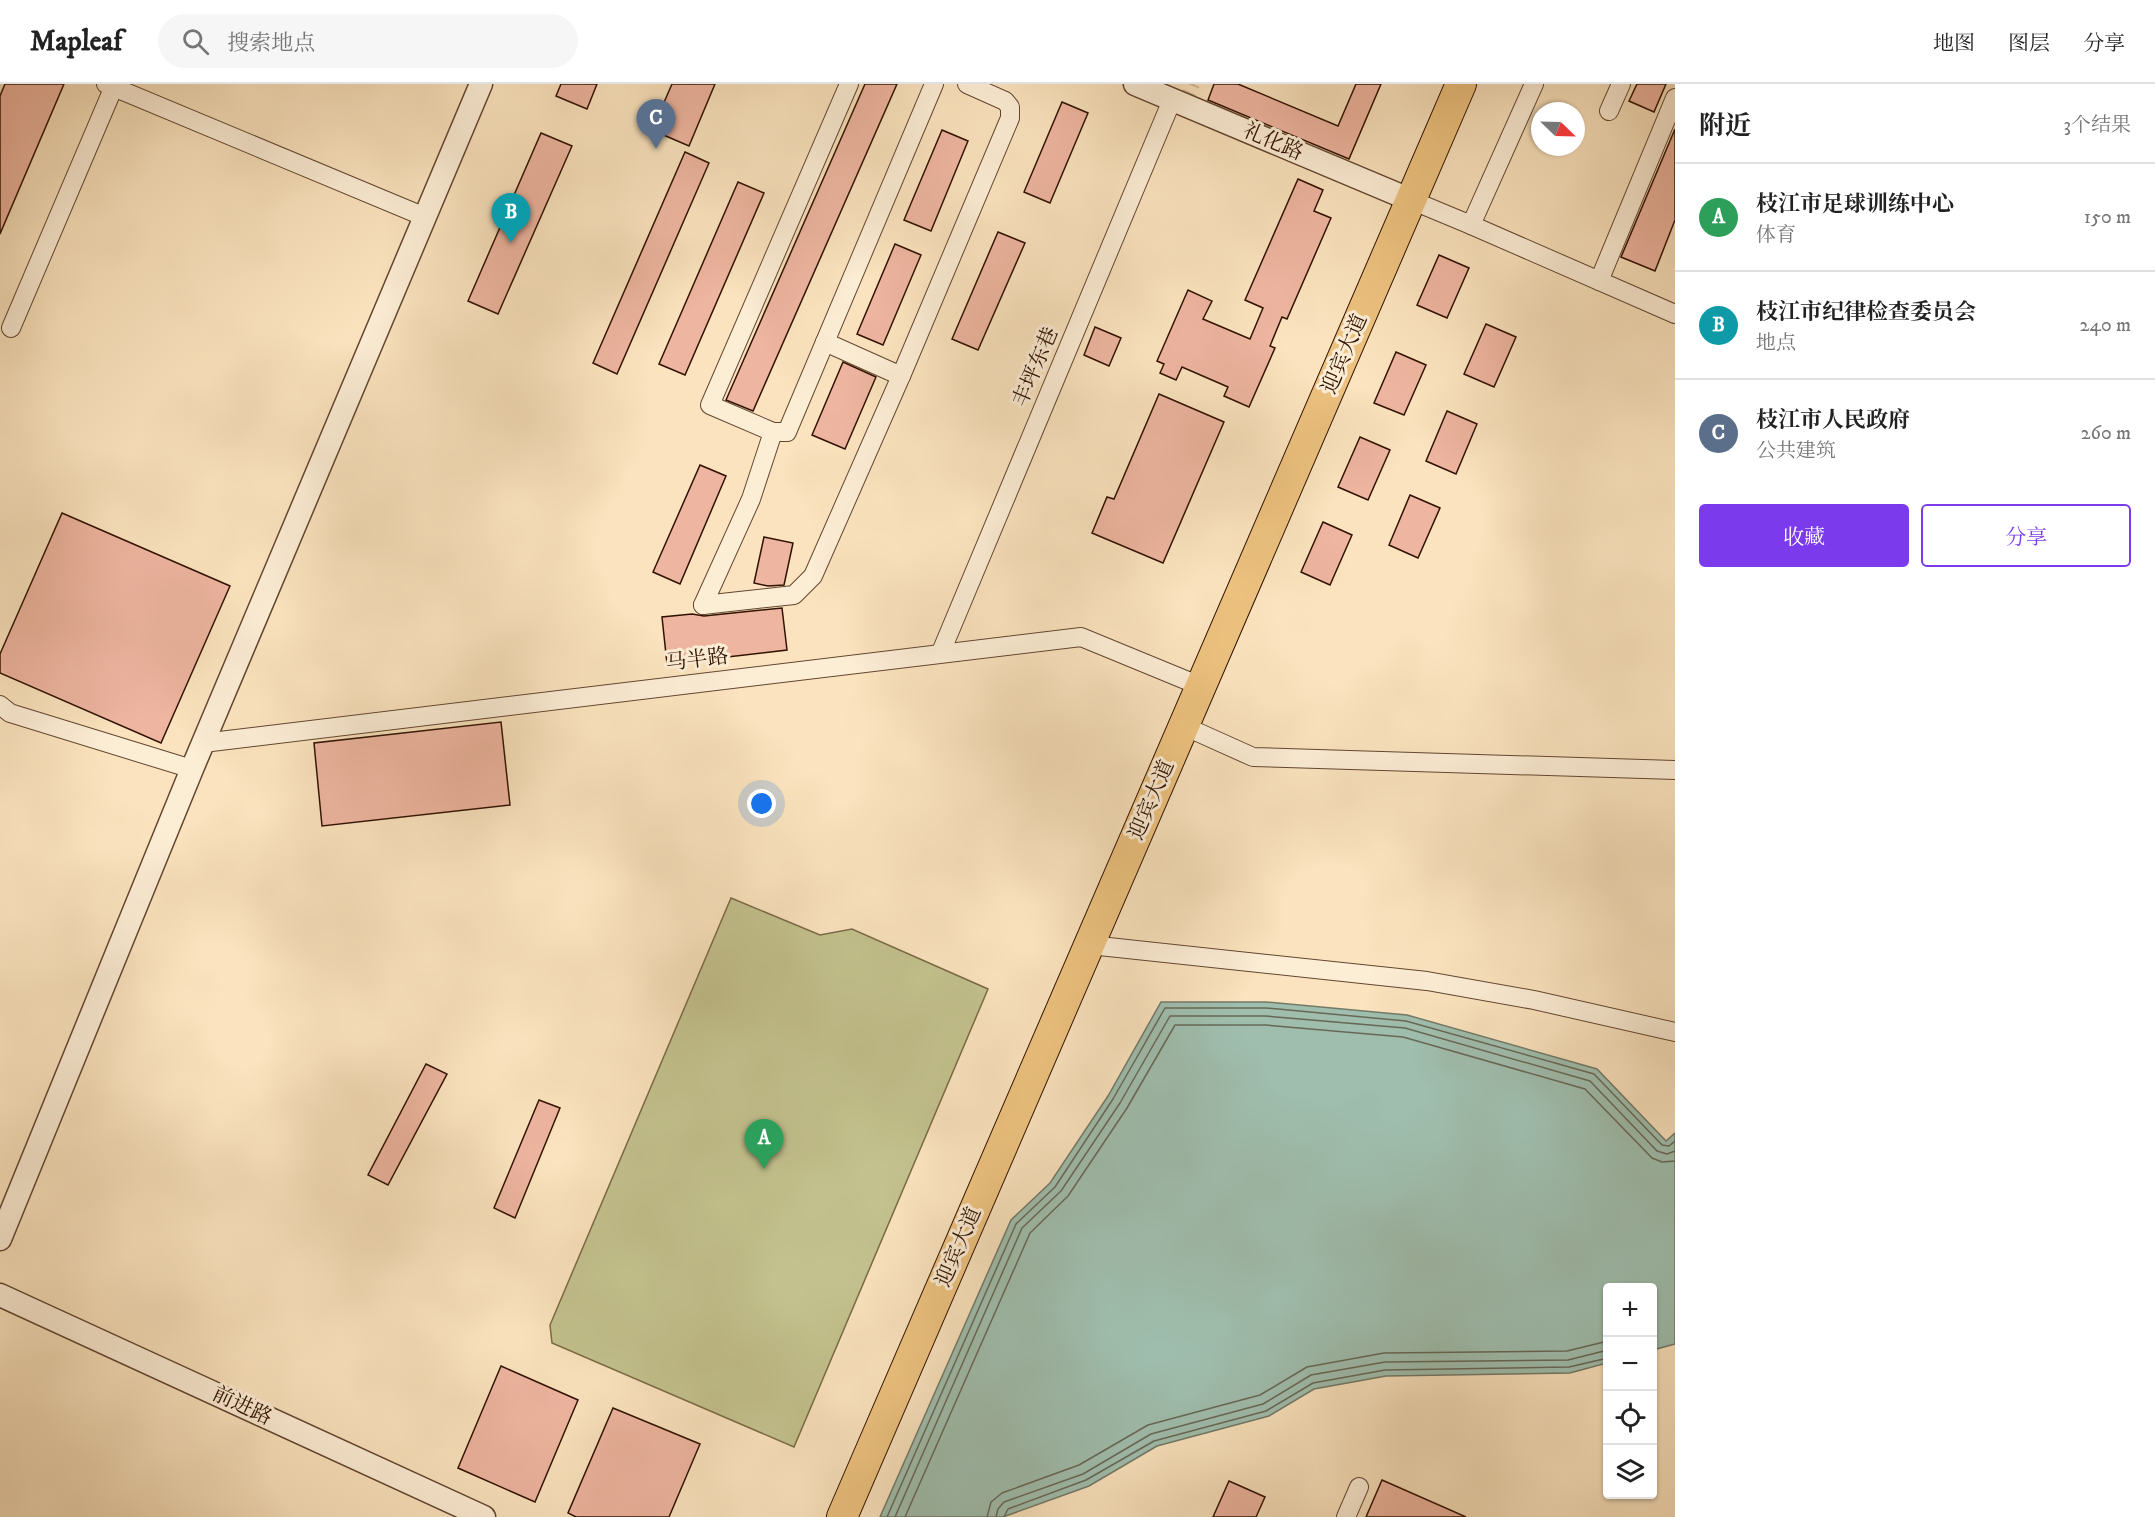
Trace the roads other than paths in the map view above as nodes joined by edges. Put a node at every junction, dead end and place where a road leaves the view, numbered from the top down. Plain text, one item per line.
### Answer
1 (481, 84) edge
2 (849, 84) edge
3 (934, 84) edge
4 (967, 84) edge
5 (1135, 84) edge
6 (1446, 84) edge
7 (1461, 84) edge
8 (1534, 84) edge
9 (1621, 84) edge
10 (111, 85) edge
11 (1675, 98) edge
12 (1172, 100) junction
13 (1609, 111) dead end
14 (1405, 197) junction
15 (425, 217) junction
16 (1471, 225) junction
17 (1599, 281) junction
18 (1675, 314) edge
19 (11, 327) dead end
20 (825, 342) junction
21 (901, 376) junction
22 (774, 432) junction
23 (941, 652) junction
24 (1188, 681) junction
25 (0, 705) edge
26 (1184, 726) junction
27 (203, 743) junction
28 (192, 769) junction
29 (1675, 770) edge
30 (1090, 945) junction
31 (1675, 1032) edge
32 (0, 1239) edge
33 (0, 1295) edge
34 (1359, 1487) dead end
35 (484, 1517) edge
36 (827, 1517) edge
37 (842, 1517) edge
38 (1346, 1517) edge

1 - 15 street
2 - 22 street
3 - 20 street
4 - 21 street
5 - 12 street, 礼化路
6 - 14 main road, 迎宾大道
7 - 14 main road, 迎宾大道
8 - 16 street
9 - 13 street
10 - 15 street
10 - 19 street
11 - 17 street
12 - 14 street, 礼化路
12 - 23 street, 丰坪东巷
14 - 16 street
14 - 24 main road, 迎宾大道
14 - 26 main road, 迎宾大道
15 - 27 street
16 - 17 street
17 - 18 street
20 - 21 street
20 - 22 street
21 - 22 street
23 - 24 street, 马半路
23 - 27 street, 马半路
24 - 36 main road, 迎宾大道
25 - 28 street
26 - 29 street
26 - 30 main road, 迎宾大道
27 - 28 street
28 - 32 street
30 - 31 street
30 - 37 main road, 迎宾大道
33 - 35 street, 前进路
34 - 38 street

